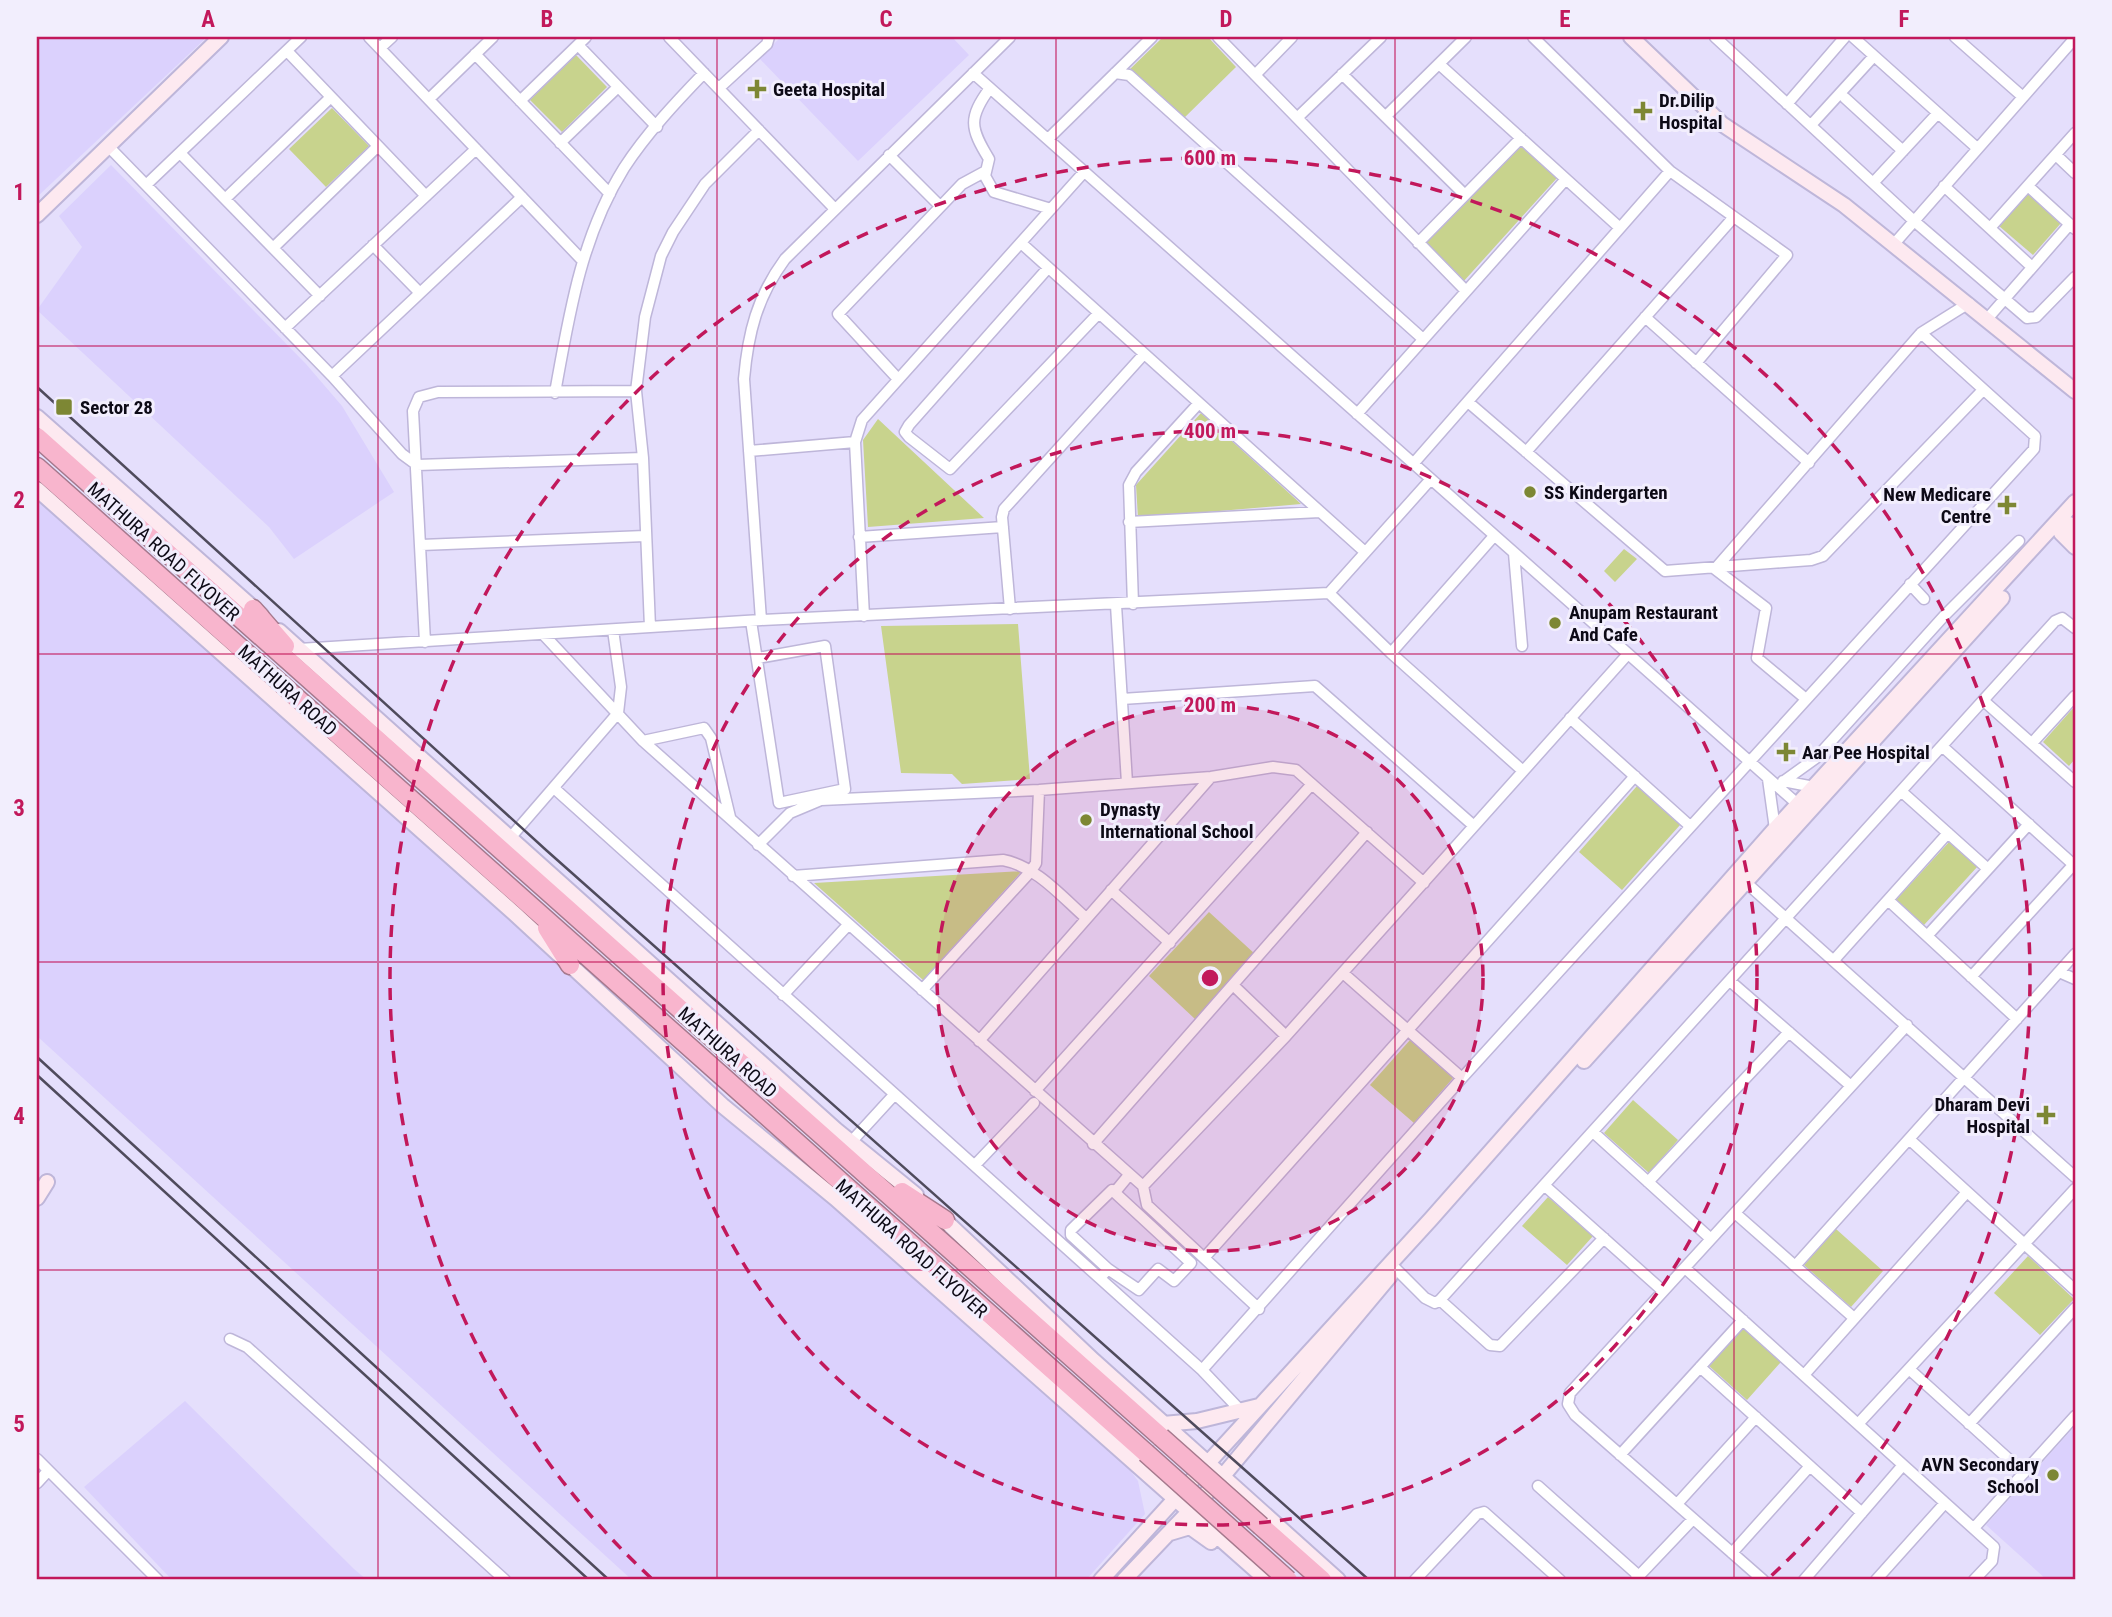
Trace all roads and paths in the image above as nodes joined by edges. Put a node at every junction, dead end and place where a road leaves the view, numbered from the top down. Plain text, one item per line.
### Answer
1 (221, 37) edge
2 (301, 37) edge
3 (369, 37) edge
4 (392, 37) edge
5 (493, 37) edge
6 (586, 37) edge
7 (669, 37) edge
8 (769, 37) edge
9 (1010, 37) edge
10 (1152, 37) edge
11 (1217, 37) edge
12 (1292, 37) edge
13 (1381, 37) edge
14 (1466, 37) edge
15 (1533, 37) edge
16 (1631, 37) edge
17 (1715, 37) edge
18 (1845, 37) edge
19 (1853, 37) edge
20 (1955, 37) edge
21 (2072, 38) edge
22 (578, 45) junction
23 (380, 48) junction
24 (287, 51) junction
25 (475, 54) junction
26 (1874, 56) junction
27 (1439, 64) junction
28 (704, 73) junction
29 (973, 73) junction
30 (1115, 74) junction
31 (1342, 74) junction
32 (1255, 75) junction
33 (618, 87) junction
34 (719, 88) junction
35 (990, 88) junction
36 (331, 97) junction
37 (2023, 97) junction
38 (1845, 98) dead end
39 (429, 99) junction
40 (520, 101) junction
41 (1787, 104) junction
42 (1938, 113) junction
43 (1386, 116) junction
44 (1297, 118) junction
45 (1811, 125) junction
46 (657, 127) junction
47 (759, 130) junction
48 (2075, 133) edge
49 (1521, 138) junction
50 (1048, 139) junction
51 (560, 143) junction
52 (108, 146) junction
53 (378, 146) junction
54 (1977, 148) junction
55 (476, 149) junction
56 (1903, 151) junction
57 (180, 153) junction
58 (889, 155) junction
59 (2056, 155) junction
60 (986, 171) junction
61 (1670, 171) junction
62 (1084, 172) junction
63 (2075, 173) edge
64 (1566, 178) junction
65 (1873, 183) junction
66 (146, 185) junction
67 (1944, 186) junction
68 (2028, 186) junction
69 (610, 194) junction
70 (1465, 195) junction
71 (426, 196) junction
72 (522, 197) junction
73 (225, 199) junction
74 (940, 206) junction
75 (834, 208) junction
76 (1051, 209) junction
77 (37, 215) edge
78 (1732, 218) junction
79 (1913, 220) junction
80 (2072, 226) edge
81 (1620, 228) junction
82 (1990, 228) junction
83 (1021, 243) junction
84 (1418, 243) junction
85 (1894, 244) junction
86 (373, 245) junction
87 (273, 248) junction
88 (582, 260) junction
89 (2032, 267) junction
90 (1048, 268) junction
91 (2075, 277) edge
92 (1466, 291) junction
93 (420, 293) junction
94 (320, 296) junction
95 (2004, 299) junction
96 (1969, 303) junction
97 (1099, 313) junction
98 (1644, 317) junction
99 (1988, 318) junction
100 (285, 328) junction
101 (1921, 333) junction
102 (1423, 340) junction
103 (1144, 354) junction
104 (1696, 363) junction
105 (332, 376) junction
106 (898, 379) junction
107 (636, 391) junction
108 (1982, 391) junction
109 (2075, 391) edge
110 (555, 393) junction
111 (1468, 402) junction
112 (1199, 403) junction
113 (1357, 414) junction
114 (37, 417) edge
115 (37, 437) edge
116 (855, 442) junction
117 (749, 451) junction
118 (1526, 452) junction
119 (643, 458) junction
120 (1809, 463) junction
121 (1413, 464) junction
122 (417, 465) junction
123 (37, 467) edge
124 (1431, 480) junction
125 (37, 489) edge
126 (2075, 502) edge
127 (1320, 512) junction
128 (1129, 522) junction
129 (2068, 525) edge
130 (1003, 527) junction
131 (645, 536) junction
132 (1494, 536) junction
133 (859, 537) junction
134 (2019, 541) dead end
135 (421, 545) junction
136 (2075, 547) edge
137 (1365, 552) junction
138 (1514, 553) junction
139 (1715, 569) junction
140 (1910, 584) junction
141 (1329, 593) junction
142 (1924, 599) dead end
143 (1133, 604) junction
144 (1116, 605) junction
145 (253, 608) junction
146 (1010, 610) junction
147 (864, 616) junction
148 (756, 620) junction
149 (650, 627) junction
150 (2075, 628) edge
151 (613, 630) junction
152 (543, 635) junction
153 (425, 642) junction
154 (1522, 646) dead end
155 (299, 649) junction
156 (1391, 653) junction
157 (1628, 654) junction
158 (758, 657) junction
159 (323, 692) junction
160 (2075, 696) edge
161 (1122, 699) junction
162 (1806, 699) junction
163 (1985, 702) junction
164 (618, 713) junction
165 (1570, 718) junction
166 (643, 741) junction
167 (2032, 743) junction
168 (1943, 747) junction
169 (1749, 761) junction
170 (1523, 771) junction
171 (2073, 775) edge
172 (1635, 776) junction
173 (1211, 777) junction
174 (1769, 779) junction
175 (1784, 781) junction
176 (1127, 783) junction
177 (1312, 784) junction
178 (1814, 787) junction
179 (555, 789) junction
180 (1039, 790) junction
181 (1902, 792) junction
182 (1802, 809) junction
183 (730, 818) junction
184 (2029, 824) junction
185 (1474, 826) junction
186 (1690, 826) junction
187 (1775, 829) junction
188 (1367, 832) junction
189 (1948, 833) junction
190 (510, 838) junction
191 (758, 845) junction
192 (2075, 865) edge
193 (1988, 869) junction
194 (1031, 871) junction
195 (793, 876) junction
196 (1740, 878) junction
197 (1424, 883) junction
198 (1111, 890) junction
199 (1888, 900) junction
200 (538, 913) junction
201 (1086, 918) junction
202 (1787, 918) junction
203 (848, 925) junction
204 (1927, 936) junction
205 (1170, 943) junction
206 (2075, 954) edge
207 (1834, 960) junction
208 (570, 965) junction
209 (2059, 972) junction
210 (1343, 974) junction
211 (1971, 977) junction
212 (2075, 979) edge
213 (1730, 981) junction
214 (1233, 985) junction
215 (922, 990) junction
216 (783, 995) junction
217 (2017, 1019) junction
218 (1907, 1025) junction
219 (1407, 1031) junction
220 (1789, 1032) junction
221 (1286, 1036) junction
222 (979, 1041) junction
223 (1964, 1077) junction
224 (1462, 1078) junction
225 (1851, 1086) junction
226 (894, 1095) junction
227 (1035, 1097) junction
228 (819, 1132) junction
229 (1593, 1132) junction
230 (1909, 1139) junction
231 (851, 1142) junction
232 (1093, 1144) junction
233 (975, 1165) junction
234 (1129, 1175) junction
235 (2075, 1177) edge
236 (1648, 1182) junction
237 (1544, 1185) junction
238 (37, 1186) edge
239 (1143, 1186) junction
240 (2075, 1189) edge
241 (1115, 1192) junction
242 (1967, 1192) junction
243 (37, 1198) edge
244 (1735, 1213) junction
245 (945, 1220) junction
246 (1604, 1238) junction
247 (1711, 1239) junction
248 (2025, 1244) junction
249 (1204, 1258) junction
250 (1795, 1266) junction
251 (1685, 1268) junction
252 (1108, 1269) junction
253 (1396, 1269) junction
254 (1100, 1278) junction
255 (2075, 1290) edge
256 (1663, 1292) junction
257 (1440, 1300) junction
258 (2075, 1308) edge
259 (1259, 1309) junction
260 (1854, 1318) junction
261 (1743, 1320) junction
262 (230, 1339) dead end
263 (1700, 1367) junction
264 (1909, 1369) junction
265 (1202, 1370) junction
266 (1804, 1375) junction
267 (1261, 1405) junction
268 (1241, 1410) junction
269 (2075, 1416) edge
270 (1756, 1417) junction
271 (1969, 1423) junction
272 (1164, 1424) junction
273 (1858, 1424) junction
274 (1180, 1439) junction
275 (1620, 1455) junction
276 (37, 1459) edge
277 (1207, 1463) junction
278 (1903, 1465) junction
279 (1810, 1466) junction
280 (48, 1471) junction
281 (2024, 1473) junction
282 (1222, 1477) junction
283 (1153, 1478) junction
284 (37, 1483) edge
285 (1538, 1486) dead end
286 (1176, 1498) junction
287 (1945, 1503) junction
288 (1677, 1504) junction
289 (1190, 1511) junction
290 (1261, 1512) junction
291 (1862, 1513) junction
292 (1693, 1519) junction
293 (1154, 1523) junction
294 (1974, 1528) junction
295 (1169, 1534) junction
296 (1233, 1550) junction
297 (1732, 1553) junction
298 (1753, 1572) junction
299 (1637, 1578) edge
300 (158, 1580) edge
301 (505, 1580) edge
302 (1101, 1580) edge
303 (1124, 1580) edge
304 (1253, 1580) edge
305 (1267, 1580) edge
306 (1288, 1580) edge
307 (1322, 1580) edge
308 (1338, 1580) edge
309 (1415, 1580) edge
310 (1560, 1580) edge
311 (1746, 1580) edge
312 (1763, 1580) edge
313 (1804, 1580) edge
314 (1876, 1580) edge
315 (1974, 1580) edge

1 - 52 main road
2 - 24 street
3 - 23 street
4 - 23 street
5 - 25 street
6 - 22 street
7 - 28 street
8 - 34 street
9 - 29 street
10 - 30 street
11 - 32 street
12 - 32 street
13 - 31 street
14 - 27 street
15 - 61 street
16 - 85 main road
17 - 41 street
18 - 41 street
19 - 26 street
20 - 37 street
21 - 37 street
22 - 33 street
22 - 40 street
23 - 39 street
24 - 36 street
24 - 57 street
25 - 39 street
25 - 40 street
26 - 42 street
26 - 45 street
27 - 43 street
27 - 49 street
28 - 34 street
28 - 46 street
29 - 35 street
29 - 58 street
30 - 50 street
30 - 102 street
31 - 43 street
31 - 44 street
32 - 44 street
33 - 46 street
33 - 51 street
34 - 47 street
35 - 50 street
35 - 60 street
36 - 53 street
36 - 73 street
37 - 54 street
38 - 56 street
39 - 55 street
40 - 51 street
41 - 45 street
42 - 54 street
42 - 56 street
43 - 70 street
44 - 84 street
45 - 65 street
46 - 69 street
47 - 75 street
47 - 107 street
48 - 59 street
49 - 64 street
49 - 70 street
50 - 62 street
51 - 69 street
52 - 66 street
52 - 77 main road
53 - 71 street
53 - 87 street
54 - 67 street
55 - 71 street
55 - 72 street
56 - 65 street
57 - 66 street
57 - 73 street
58 - 74 street
58 - 75 street
59 - 63 street
59 - 68 street
60 - 74 street
60 - 76 street
61 - 78 street
61 - 81 street
62 - 76 street
62 - 113 street
64 - 81 street
64 - 92 street
65 - 79 street
66 - 100 street
67 - 79 street
67 - 82 street
68 - 80 street
68 - 82 street
69 - 88 street
70 - 84 street
71 - 86 street
72 - 88 street
72 - 93 street
73 - 87 street
74 - 106 street
75 - 117 street
76 - 83 street
78 - 98 street
78 - 104 street
79 - 85 street
79 - 95 street
80 - 89 street
81 - 111 street
82 - 89 street
83 - 90 street
83 - 106 street
84 - 92 street
85 - 96 main road
86 - 93 street
86 - 94 street
87 - 94 street
88 - 110 street
89 - 95 street
90 - 97 street
90 - 97 street
91 - 95 street
92 - 102 street
93 - 105 street
94 - 100 street
95 - 99 street
96 - 99 main road
96 - 101 street
97 - 103 street
98 - 104 street
98 - 118 street
99 - 109 main road
100 - 105 street
101 - 108 street
101 - 120 street
102 - 113 street
103 - 112 street
103 - 130 street
104 - 120 street
105 - 122 street
106 - 116 street
107 - 110 street
107 - 119 street
108 - 139 street
108 - 140 street
110 - 122 street
111 - 118 street
111 - 121 street
112 - 127 street
112 - 128 street
113 - 121 street
114 - 145 main road
115 - 159 highway, MATHURA ROAD FLYOVER
116 - 117 street
116 - 133 street
117 - 148 street
118 - 139 street
119 - 122 street
119 - 131 street
120 - 139 street
121 - 124 street
122 - 135 street
123 - 200 highway, MATHURA ROAD
124 - 132 street
124 - 137 street
125 - 208 main road
126 - 129 main road
127 - 128 street
127 - 137 street
128 - 143 street
129 - 136 main road
129 - 178 main road
129 - 182 main road
130 - 133 street
130 - 146 street
131 - 135 street
131 - 149 street
132 - 138 street
132 - 156 street
133 - 147 street
134 - 175 street
135 - 153 street
137 - 141 street
138 - 154 street
138 - 157 street
139 - 162 street
140 - 142 street
140 - 162 street
141 - 143 street
141 - 156 street
143 - 144 street
144 - 146 street
144 - 161 street
145 - 155 main road
145 - 159 highway
146 - 147 street
147 - 148 street
148 - 149 street
148 - 158 street
149 - 151 street
150 - 163 street
151 - 152 street
151 - 164 street
152 - 153 street
152 - 164 street
153 - 155 street
155 - 190 main road
156 - 170 street
157 - 165 street
157 - 169 street
158 - 158 street
159 - 228 highway, MATHURA ROAD
160 - 167 street
161 - 176 street
161 - 185 street
162 - 169 street
163 - 167 street
163 - 168 street
164 - 166 street
164 - 179 street
165 - 170 street
165 - 172 street
166 - 183 street
166 - 183 street
167 - 171 street
168 - 181 street
168 - 184 street
169 - 174 street
169 - 186 street
170 - 185 street
172 - 186 street
172 - 219 street
173 - 176 street
173 - 177 street
173 - 198 street
174 - 175 street
174 - 182 street
174 - 187 street
175 - 178 street
176 - 180 street
177 - 188 street
177 - 205 street
178 - 182 main road
179 - 190 street
179 - 216 street
180 - 191 street
180 - 194 street
181 - 189 street
181 - 202 street
182 - 187 main road
182 - 196 main road
183 - 191 street
184 - 192 street
184 - 193 street
185 - 197 street
186 - 224 street
187 - 196 main road
188 - 197 street
188 - 214 street
189 - 193 street
189 - 199 street
190 - 231 main road
191 - 195 street
192 - 211 street
193 - 204 street
194 - 195 street
194 - 201 street
194 - 215 street
195 - 203 street
196 - 202 street
196 - 253 main road
196 - 267 main road
197 - 210 street
198 - 201 street
198 - 205 street
199 - 204 street
199 - 207 street
200 - 208 highway
200 - 306 highway, MATHURA ROAD FLYOVER, bridge
201 - 222 street
202 - 207 street
202 - 213 street
203 - 215 street
203 - 216 street
204 - 211 street
205 - 227 street
206 - 209 street
207 - 218 street
208 - 283 main road
209 - 212 street
209 - 217 street
210 - 219 street
210 - 221 street
211 - 217 street
213 - 220 street
213 - 229 street
214 - 221 street
214 - 232 street
215 - 222 street
216 - 226 street
217 - 223 street
218 - 223 street
218 - 225 street
219 - 224 street
219 - 249 street
220 - 225 street
220 - 236 street
221 - 239 street
222 - 227 street
223 - 230 street
223 - 235 street
224 - 259 street
225 - 244 street
226 - 231 street
226 - 233 street
227 - 232 street
227 - 233 street
228 - 245 highway
228 - 307 highway, MATHURA ROAD FLYOVER, bridge
229 - 236 street
229 - 237 street
230 - 242 street
230 - 250 street
231 - 245 main road
232 - 234 street
233 - 254 street
234 - 239 street
234 - 241 street
236 - 247 street
237 - 246 street
237 - 257 street
238 - 243 main road
239 - 249 street
240 - 248 street
241 - 252 street
241 - 252 street
242 - 248 street
242 - 260 street
244 - 247 street
244 - 250 street
245 - 272 main road
246 - 256 street
246 - 257 street
247 - 251 street
248 - 255 street
248 - 264 street
249 - 259 street
250 - 260 street
251 - 256 street
251 - 261 street
252 - 254 street
253 - 257 street
253 - 282 main road
254 - 265 street
256 - 275 street
258 - 271 street
259 - 265 street
260 - 266 street
261 - 263 street
261 - 266 street
262 - 301 street
263 - 270 street
263 - 275 street
264 - 271 street
264 - 273 street
265 - 268 street
266 - 273 street
267 - 268 main road
267 - 277 main road
268 - 272 main road
269 - 281 street
270 - 279 street
270 - 288 street
271 - 281 street
272 - 274 main road
273 - 278 street
274 - 277 main road
274 - 283 main road
275 - 288 street
276 - 280 street
277 - 282 main road
277 - 286 main road
278 - 287 street
278 - 291 street
279 - 291 street
279 - 297 street
280 - 284 street
280 - 300 street
281 - 294 street
282 - 289 main road
282 - 290 main road
283 - 286 main road
283 - 293 main road
285 - 299 street
286 - 289 main road
286 - 293 main road
287 - 294 street
287 - 314 street
288 - 292 street
289 - 295 main road
289 - 296 main road
290 - 296 main road
290 - 308 main road
291 - 313 street
292 - 297 street
292 - 299 street
293 - 302 main road
294 - 315 street
295 - 303 main road
295 - 304 main road
296 - 305 main road
297 - 298 street
298 - 311 street
298 - 312 street
309 - 310 street

